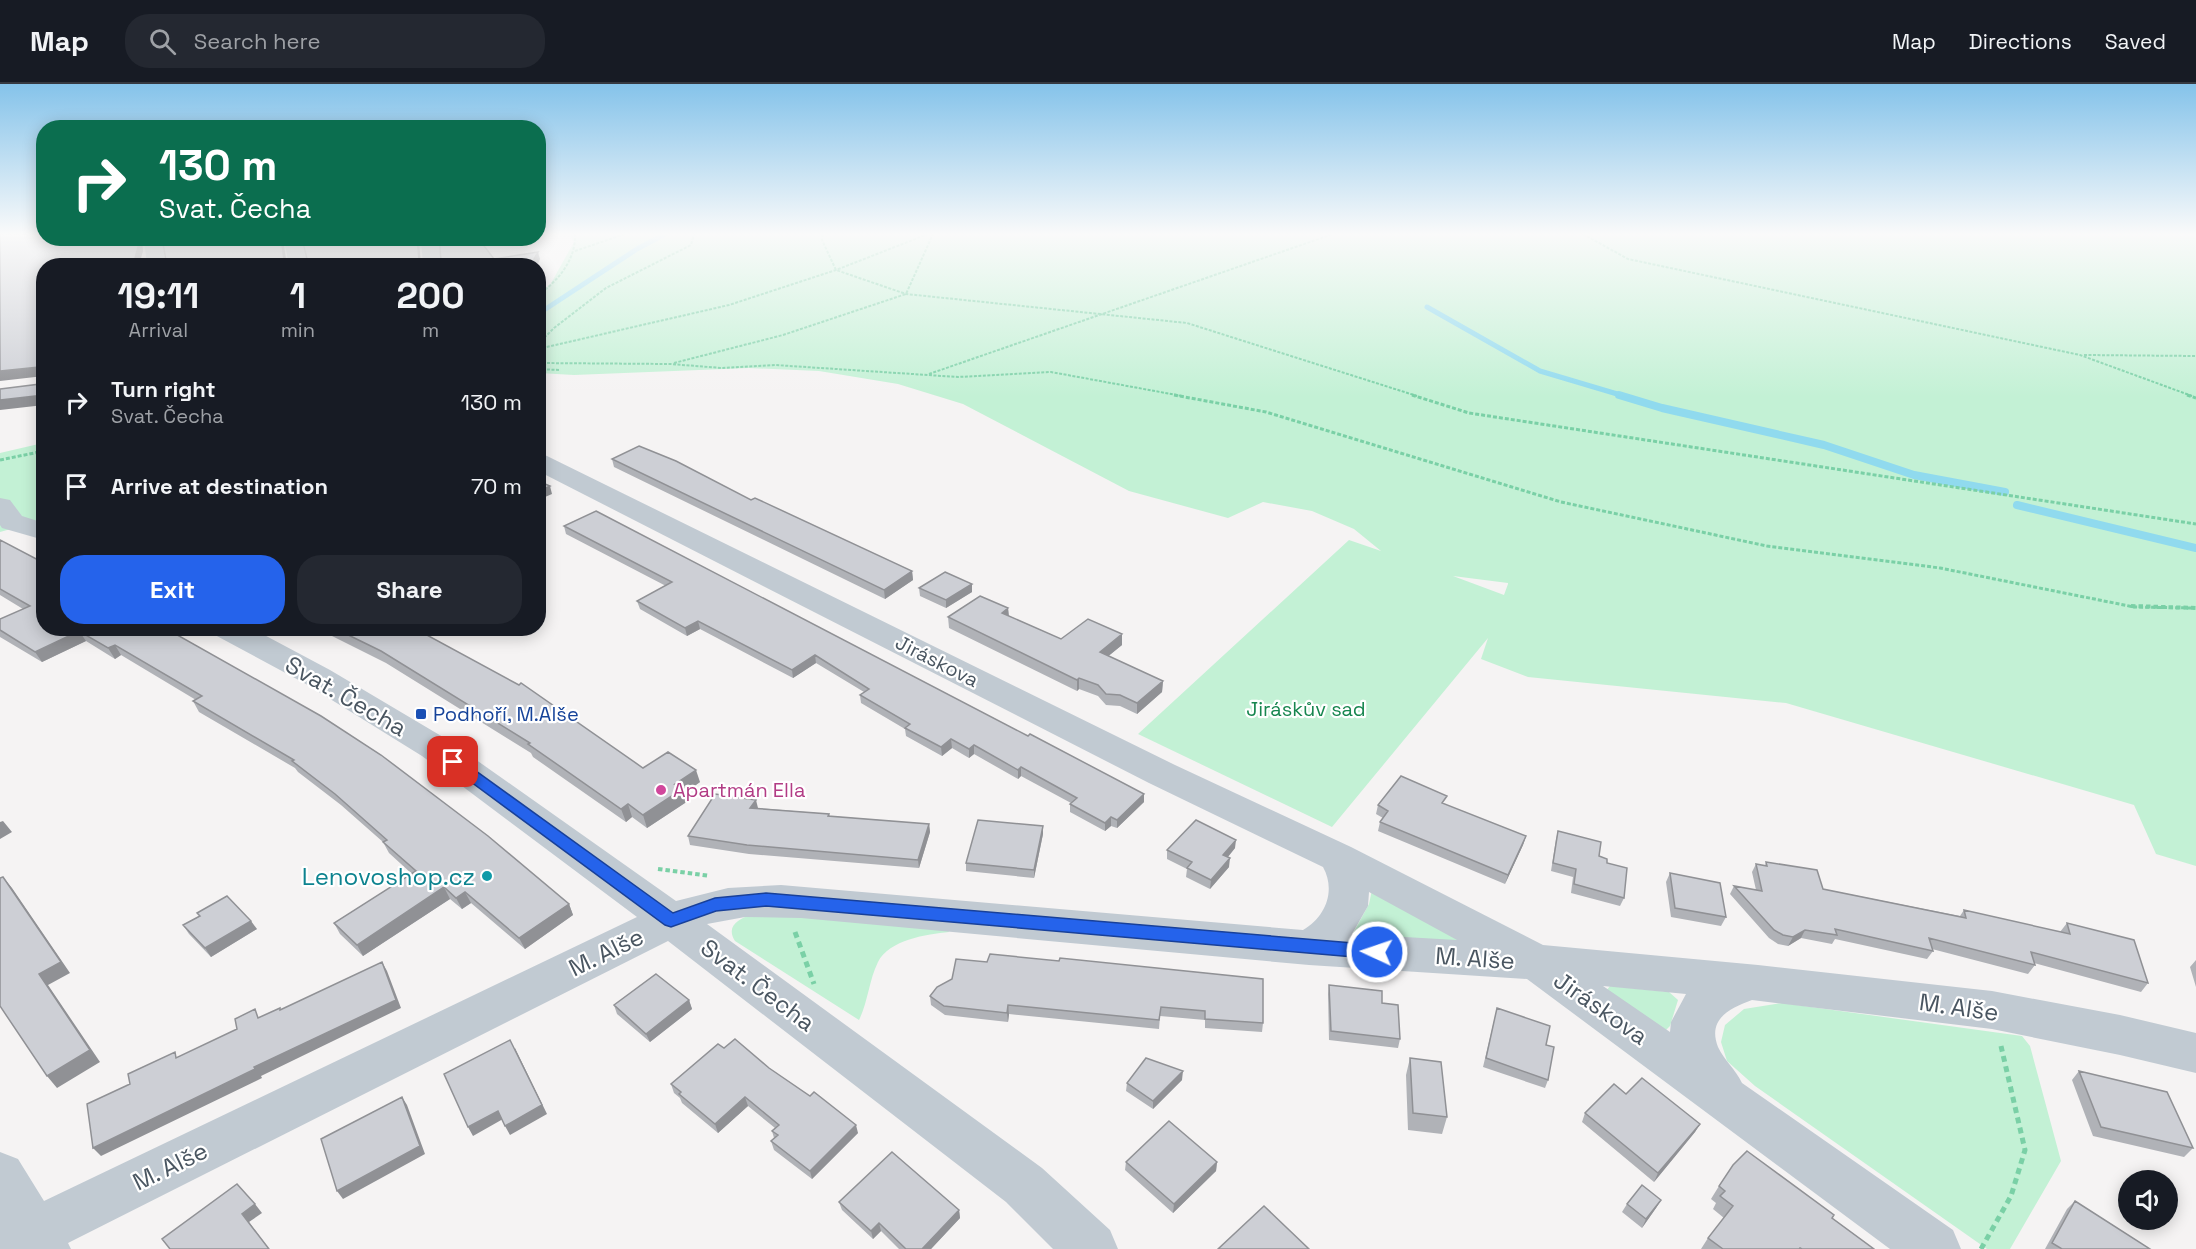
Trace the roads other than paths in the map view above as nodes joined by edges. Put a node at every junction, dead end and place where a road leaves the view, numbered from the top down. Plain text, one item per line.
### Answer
1 (546, 465) edge
2 (0, 506) edge
3 (36, 528) edge
4 (36, 531) edge
5 (0, 536) edge
6 (241, 636) edge
7 (1337, 857) junction
8 (671, 920) junction
9 (1309, 948) junction
10 (1536, 962) junction
11 (1758, 984) junction
12 (2196, 1053) edge
13 (1732, 1101) junction
14 (0, 1176) edge
15 (26, 1244) edge
16 (1091, 1249) edge
17 (1934, 1249) edge

1 - 7 street, Jiráskova
2 - 3 street
4 - 5 street
6 - 8 street, Svat. Čecha
7 - 9 street
7 - 10 street, Jiráskova
8 - 9 street, M. Alše
8 - 15 street, M. Alše
8 - 16 street, Svat. Čecha
9 - 10 street, M. Alše
10 - 11 street, M. Alše
10 - 13 street, Jiráskova
11 - 12 street, M. Alše
11 - 13 street, Jiráskova
13 - 17 street, Jiráskova
14 - 15 street

